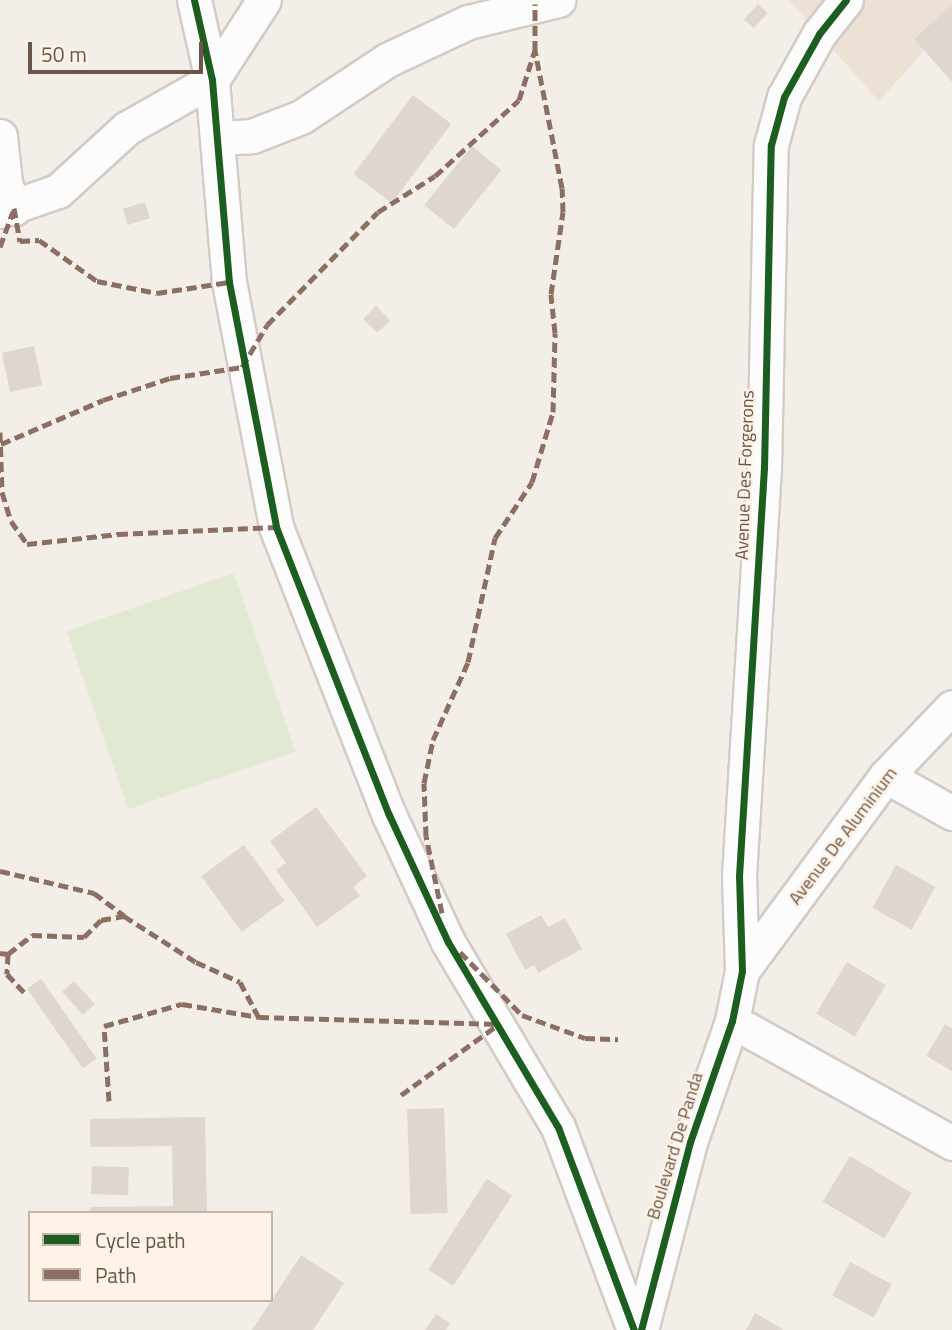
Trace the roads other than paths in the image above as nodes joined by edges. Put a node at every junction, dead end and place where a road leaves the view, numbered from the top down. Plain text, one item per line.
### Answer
1 (194, 0) edge
2 (264, 0) edge
3 (558, 0) edge
4 (846, 0) edge
5 (212, 80) junction
6 (0, 136) edge
7 (217, 138) junction
8 (7, 209) edge
9 (952, 707) edge
10 (886, 776) junction
11 (952, 813) edge
12 (742, 971) junction
13 (732, 1021) junction
14 (952, 1143) edge
15 (634, 1330) edge
16 (641, 1330) edge

1 - 5 street
2 - 5 street
3 - 7 street
4 - 12 street, Avenue Des Forgerons
5 - 7 street
5 - 8 street
6 - 8 street
7 - 15 street
9 - 10 street, Avenue De Aluminium
10 - 11 street
10 - 12 street, Avenue De Aluminium
12 - 13 street, Boulevard De Panda
13 - 14 street
13 - 16 street, Boulevard De Panda

